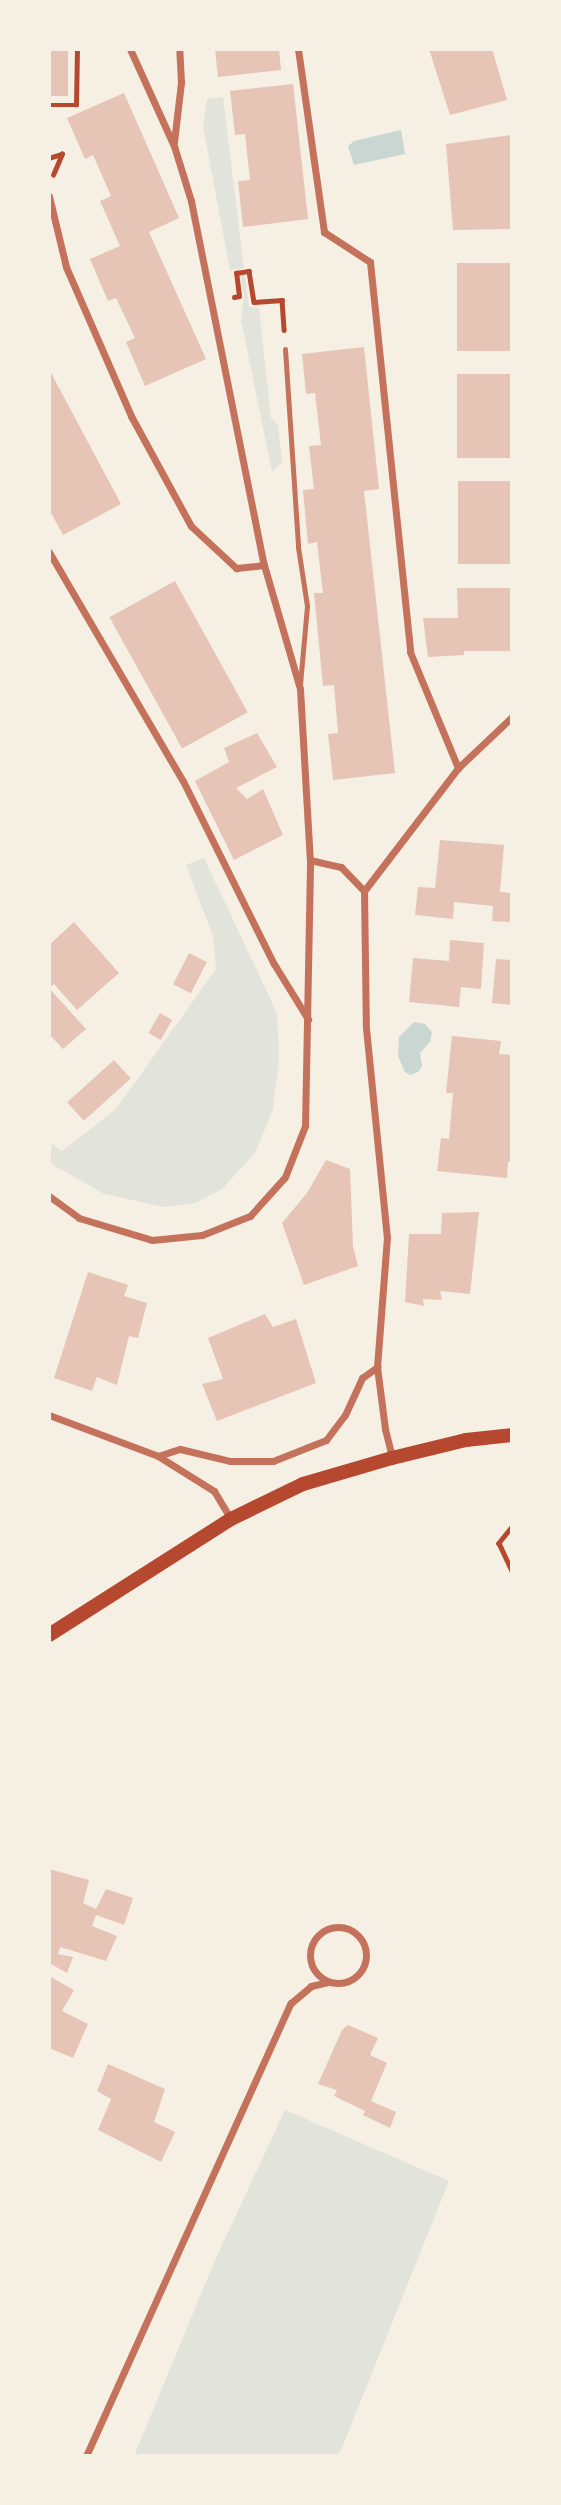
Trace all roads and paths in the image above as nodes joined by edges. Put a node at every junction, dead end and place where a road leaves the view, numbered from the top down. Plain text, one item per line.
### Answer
1 (77, 49) edge
2 (130, 49) edge
3 (179, 49) edge
4 (298, 49) edge
5 (49, 104) edge
6 (174, 146) junction
7 (49, 158) edge
8 (49, 185) edge
9 (49, 196) edge
10 (239, 296) dead end
11 (285, 349) joint
12 (49, 552) edge
13 (264, 565) junction
14 (300, 688) junction
15 (512, 717) edge
16 (458, 768) junction
17 (310, 860) junction
18 (364, 891) junction
19 (309, 1021) junction
20 (49, 1196) edge
21 (377, 1367) junction
22 (49, 1415) edge
23 (512, 1435) edge
24 (158, 1456) junction
25 (392, 1458) junction
26 (231, 1519) junction
27 (512, 1527) edge
28 (512, 1571) edge
29 (49, 1635) edge
30 (328, 1982) junction
31 (86, 2456) edge

1 - 5 path
2 - 6 street
3 - 6 street
4 - 16 street
6 - 13 street
7 - 8 path
9 - 13 street
10 - 11 path
11 - 14 lane
12 - 19 street
13 - 14 street
14 - 17 street
15 - 16 street
16 - 18 street
17 - 18 street
17 - 19 street
18 - 21 street
19 - 20 street
21 - 24 street
21 - 25 street
22 - 24 street
23 - 25 main road
24 - 26 street
25 - 26 main road
26 - 29 main road
27 - 28 path
30 - 30 street
30 - 31 street

